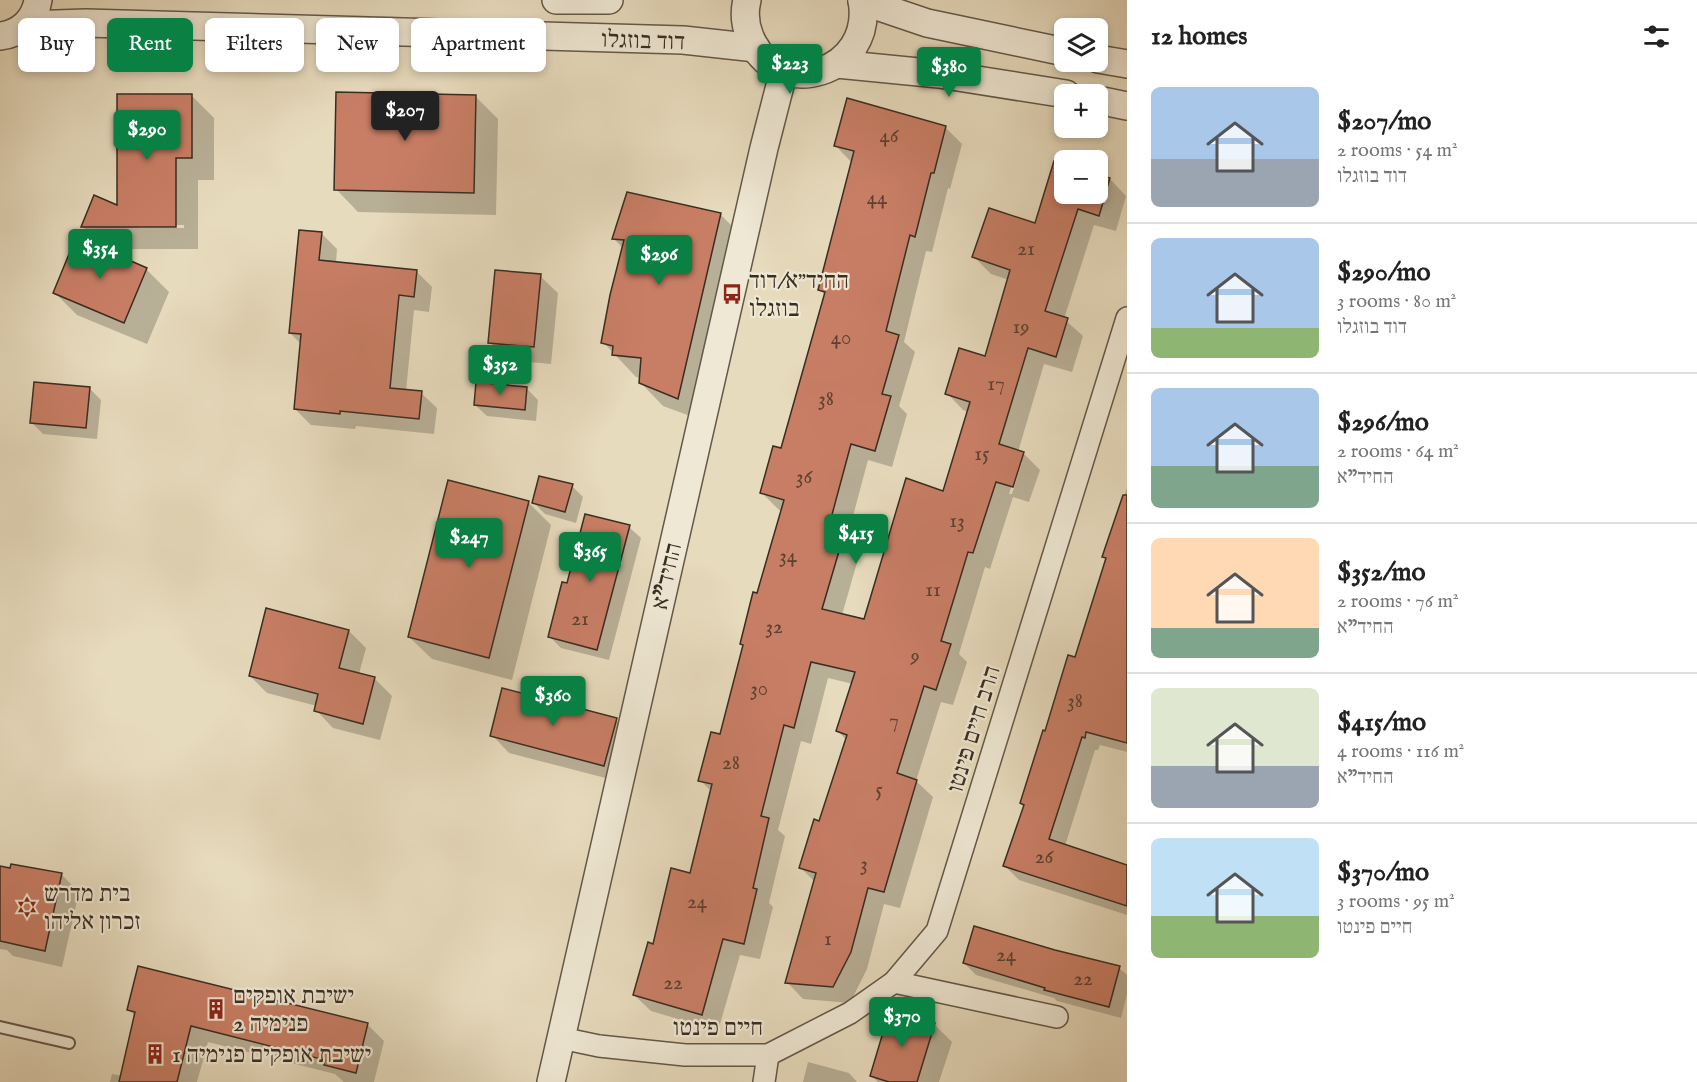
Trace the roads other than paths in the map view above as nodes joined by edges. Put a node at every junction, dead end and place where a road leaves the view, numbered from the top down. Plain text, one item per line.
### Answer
1 (38, 0) edge
2 (556, 0) edge
3 (609, 0) edge
4 (747, 0) edge
5 (862, 1) edge
6 (31, 18) edge
7 (95, 23) edge
8 (18, 30) edge
9 (0, 36) edge
10 (756, 48) junction
11 (1054, 50) edge
12 (1108, 61) edge
13 (837, 64) junction
14 (1127, 64) edge
15 (784, 70) junction
16 (1054, 92) edge
17 (1108, 102) edge
18 (1127, 106) edge
19 (1127, 318) edge
20 (894, 982) junction
21 (1057, 1017) dead end
22 (0, 1027) edge
23 (561, 1038) junction
24 (69, 1043) dead end
25 (768, 1055) junction
26 (551, 1082) edge
27 (764, 1082) edge

1 - 6 street
2 - 3 street, דוד בוזגלו
4 - 10 street
5 - 11 street
5 - 13 street
7 - 10 street, דוד בוזגלו
8 - 9 street
10 - 15 street
12 - 14 street
13 - 15 street
13 - 16 street
15 - 23 street, החיד"א
17 - 18 street
19 - 20 street, הרב חיים פינטו
20 - 21 street
20 - 25 street, חיים פינטו
22 - 24 lane
23 - 25 street, חיים פינטו
23 - 26 street, החיד"א
25 - 27 street

